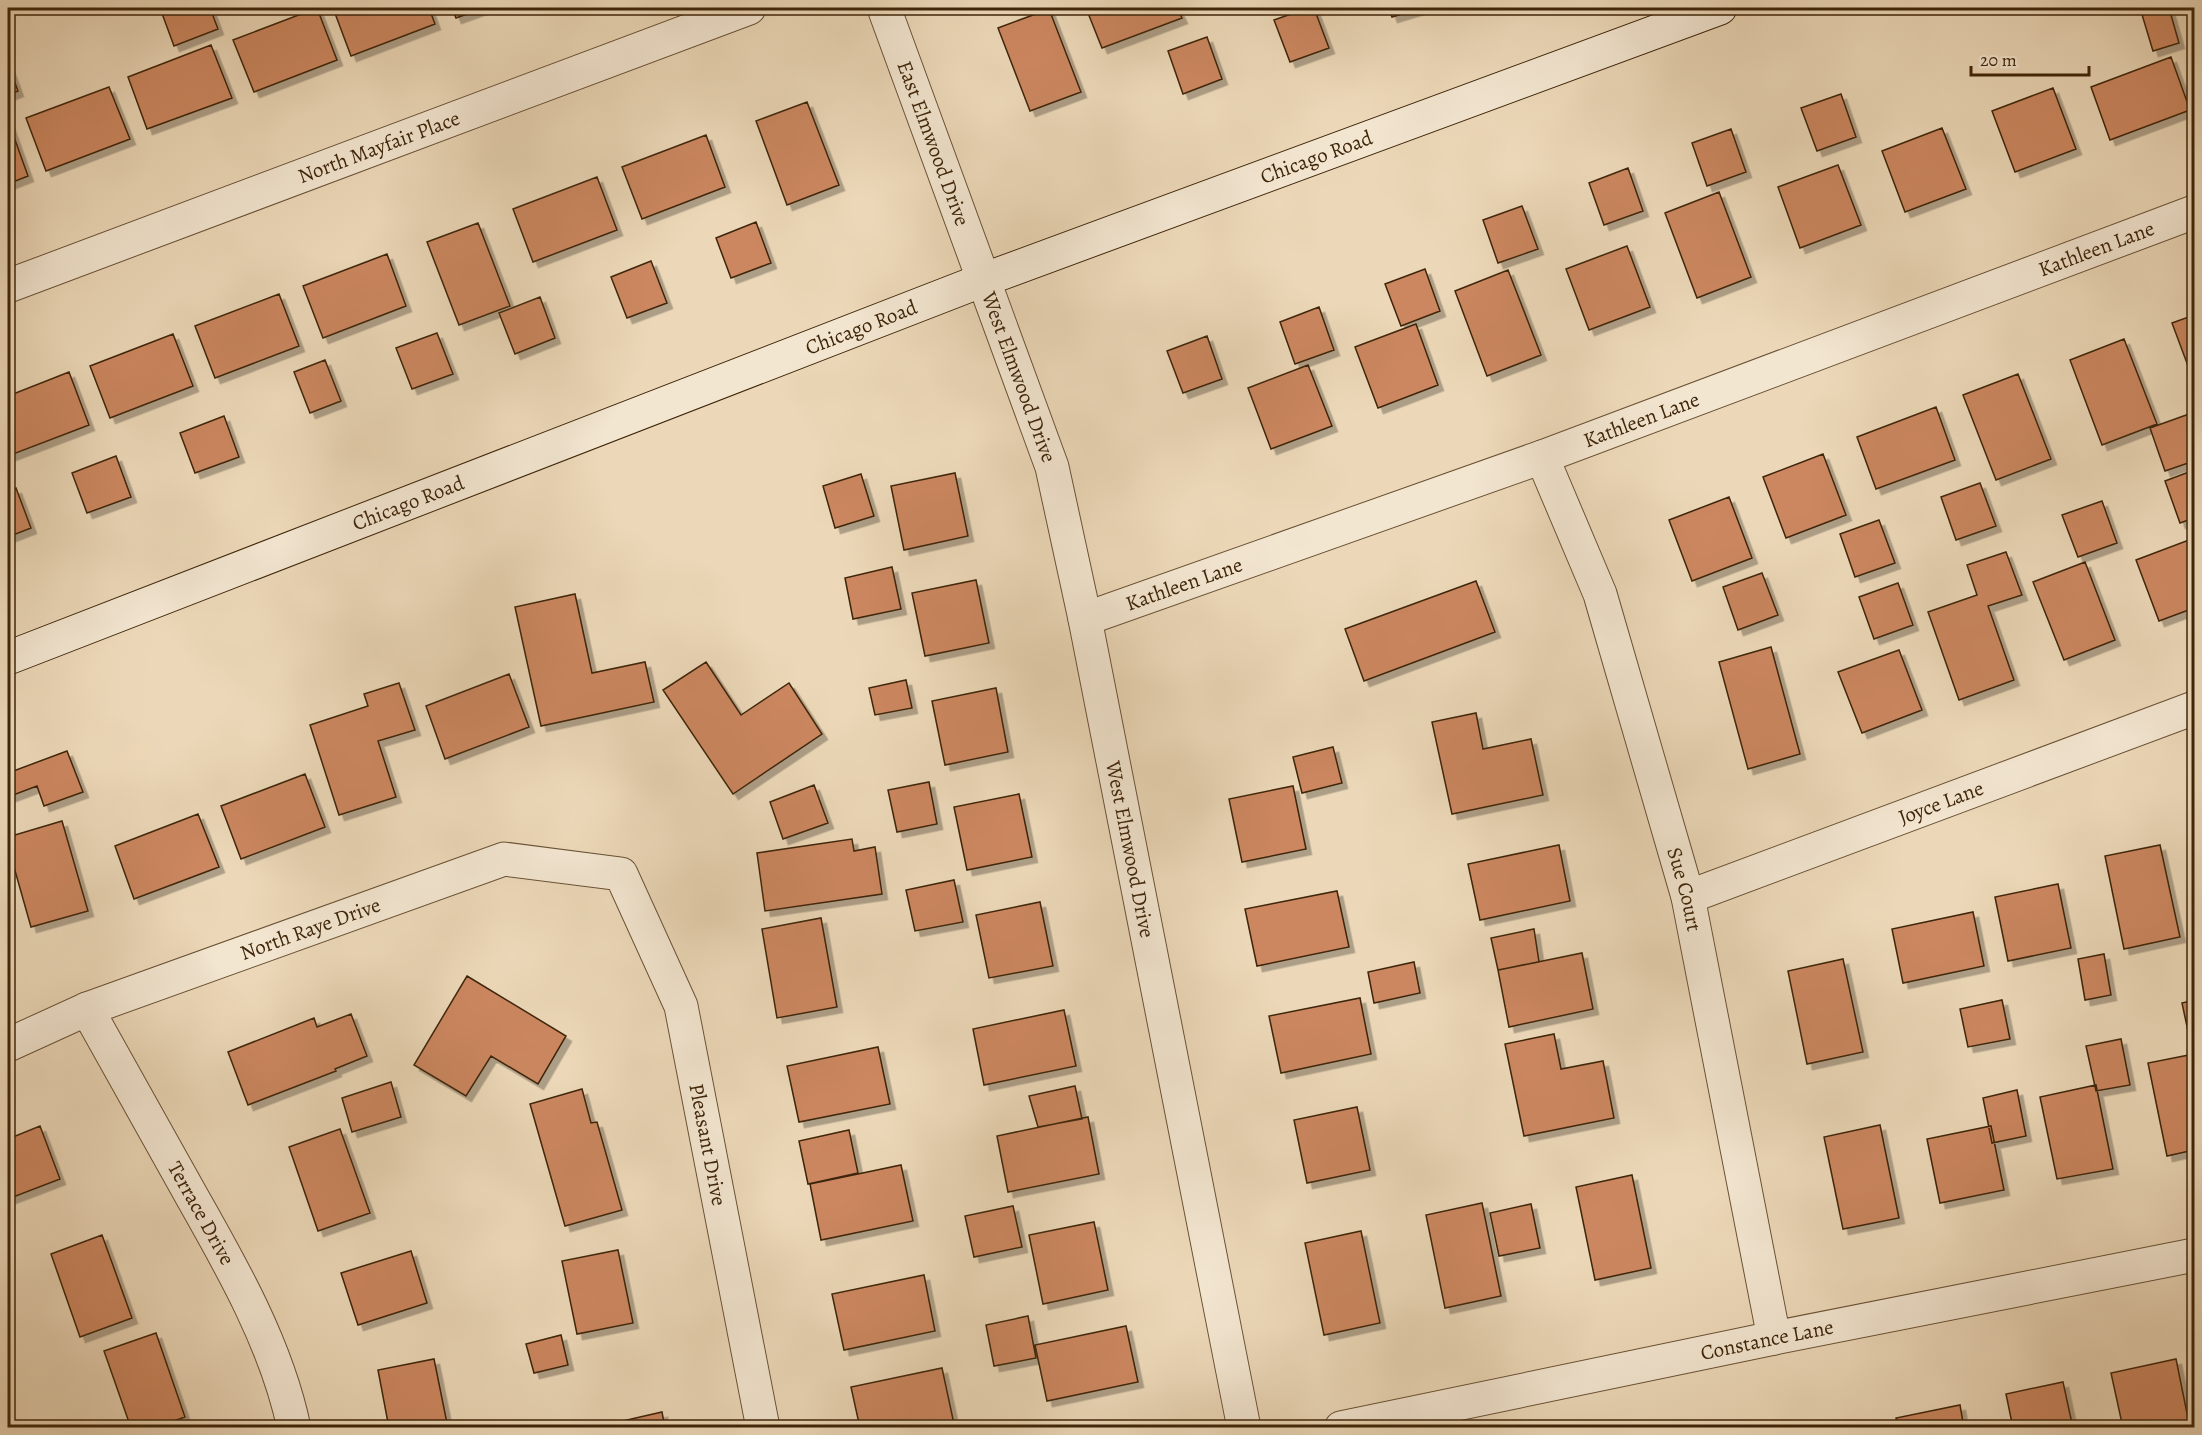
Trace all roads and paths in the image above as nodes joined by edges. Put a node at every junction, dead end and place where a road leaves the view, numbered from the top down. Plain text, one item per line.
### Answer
1 (749, 8) edge
2 (884, 8) edge
3 (1720, 8) edge
4 (2194, 212) edge
5 (983, 280) junction
6 (8, 286) edge
7 (1542, 457) junction
8 (1085, 619) junction
9 (8, 658) edge
10 (2194, 708) edge
11 (621, 874) joint
12 (1688, 897) junction
13 (87, 1009) junction
14 (8, 1045) edge
15 (2194, 1255) edge
16 (1774, 1338) junction
17 (294, 1428) edge
18 (763, 1428) edge
19 (1244, 1428) edge
20 (1341, 1428) edge

1 - 6 street, North Mayfair Place
2 - 5 street, East Elmwood Drive
3 - 5 street, Chicago Road
4 - 7 street, Kathleen Lane
5 - 8 street, West Elmwood Drive
5 - 9 street, Chicago Road
7 - 8 street, Kathleen Lane
7 - 12 street, Sue Court
8 - 19 street, West Elmwood Drive
10 - 12 street, Joyce Lane
11 - 13 street, North Raye Drive
11 - 18 street, Pleasant Drive
12 - 16 street, Sue Court
13 - 14 street, North Raye Drive
13 - 17 street, Terrace Drive
15 - 16 street, Constance Lane
16 - 20 street, Constance Lane

